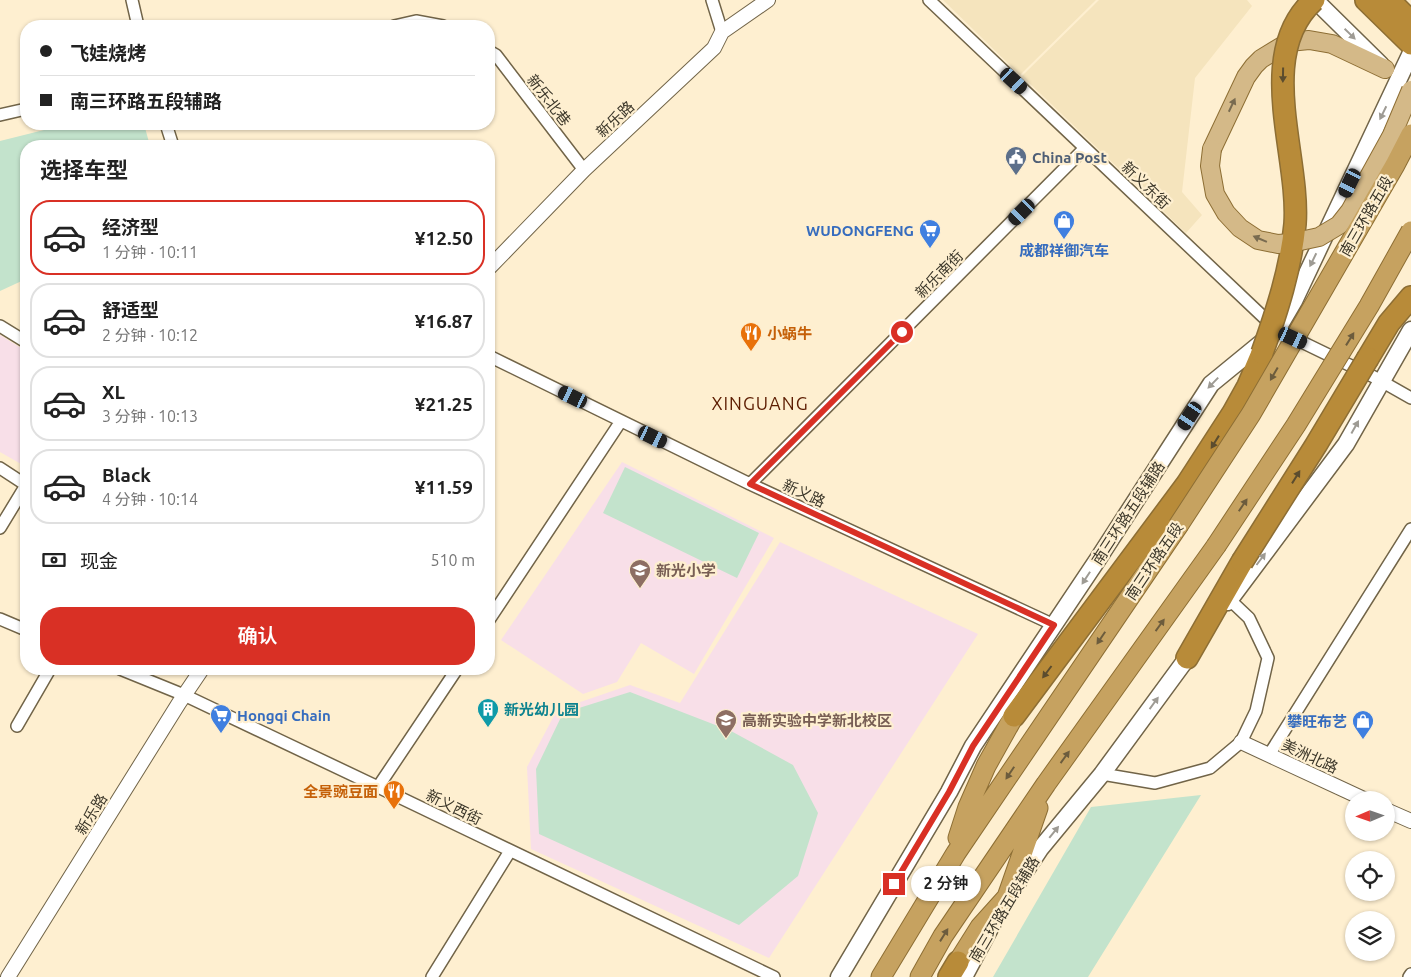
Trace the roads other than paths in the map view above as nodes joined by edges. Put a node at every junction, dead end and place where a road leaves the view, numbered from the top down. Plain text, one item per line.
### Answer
1 (132, 0) edge
2 (712, 0) edge
3 (768, 0) edge
4 (930, 0) edge
5 (1314, 0) edge
6 (1366, 0) edge
7 (1389, 0) edge
8 (137, 20) edge
9 (1411, 22) edge
10 (722, 32) junction
11 (1411, 44) edge
12 (1411, 53) edge
13 (495, 54) edge
14 (1385, 69) junction
15 (1404, 86) edge
16 (1411, 97) edge
17 (20, 110) edge
18 (0, 115) edge
19 (1411, 134) edge
20 (1085, 148) junction
21 (584, 170) junction
22 (1411, 231) edge
23 (495, 262) edge
24 (1411, 297) edge
25 (0, 326) edge
26 (1277, 330) junction
27 (1411, 330) edge
28 (20, 338) edge
29 (495, 359) edge
30 (1381, 381) junction
31 (1411, 398) edge
32 (621, 421) junction
33 (0, 468) edge
34 (20, 481) edge
35 (750, 484) junction
36 (20, 495) edge
37 (0, 528) edge
38 (1411, 529) edge
39 (1230, 600) junction
40 (495, 611) edge
41 (0, 619) edge
42 (1054, 625) junction
43 (20, 627) edge
44 (1187, 658) junction
45 (47, 675) edge
46 (134, 675) edge
47 (198, 675) edge
48 (452, 675) edge
49 (184, 696) junction
50 (1014, 716) joint
51 (17, 726) dead end
52 (1242, 742) junction
53 (1270, 755) junction
54 (1102, 774) junction
55 (1046, 784) junction
56 (378, 787) junction
57 (1347, 791) edge
58 (1395, 814) edge
59 (1411, 821) edge
60 (510, 851) junction
61 (947, 867) junction
62 (1007, 898) junction
63 (910, 928) junction
64 (957, 972) edge
65 (8, 977) edge
66 (432, 977) edge
67 (774, 977) edge
68 (839, 977) edge
69 (873, 977) edge
70 (881, 977) edge
71 (920, 977) edge

1 - 8 street
2 - 10 street
3 - 10 street, 新乐路
4 - 20 street, 新义东街
5 -> 14 main road
5 -> 50 highway, bridge
6 - 11 highway
7 - 9 highway
10 - 21 street, 新乐路
12 - 15 main road, 南三环路五段辅路
13 - 21 street, 新乐北巷
14 - 15 main road
15 -> 14 main road, bridge
15 - 16 main road
15 -> 26 main road, 南三环路五段辅路
17 - 18 street
19 -> 61 highway, 南三环路五段, bridge
20 - 26 street, 新义东街
20 - 35 street, 新乐南街
21 - 23 street, 新乐路
55 -> 22 highway, bridge
44 -> 24 highway, bridge
25 - 28 street
26 - 30 street, 新义东街
26 -> 42 main road, 南三环路五段辅路
27 - 30 main road, 南三环路五段辅路
29 - 32 street, 新义路
30 - 31 street, 新义东街
39 -> 30 main road, 南三环路五段辅路
32 - 35 street, 新义路
32 - 40 street
33 - 34 street
35 - 42 street, 新义路
36 - 37 street
38 - 53 street
39 - 44 main road, 南三环路五段辅路
39 - 52 street
41 - 43 street
42 - 68 main road, 南三环路五段辅路
54 -> 44 main road, 南三环路五段辅路
45 - 51 street
46 - 49 street, 新义西街
47 - 49 street, 新乐路
48 - 56 street
49 - 56 street, 新义西街
49 - 65 street, 新乐路
50 - 61 highway
52 - 53 street, 美洲北路
52 - 54 street
53 - 57 street, 美洲北路
62 -> 54 main road, 南三环路五段辅路
55 - 62 highway
71 -> 55 highway
56 - 60 street, 新义西街
58 - 59 street
60 - 66 street
60 - 67 street, 新义西街
61 - 63 highway, 南三环路五段
62 - 64 highway
63 - 69 highway
63 - 70 highway, 南三环路五段

